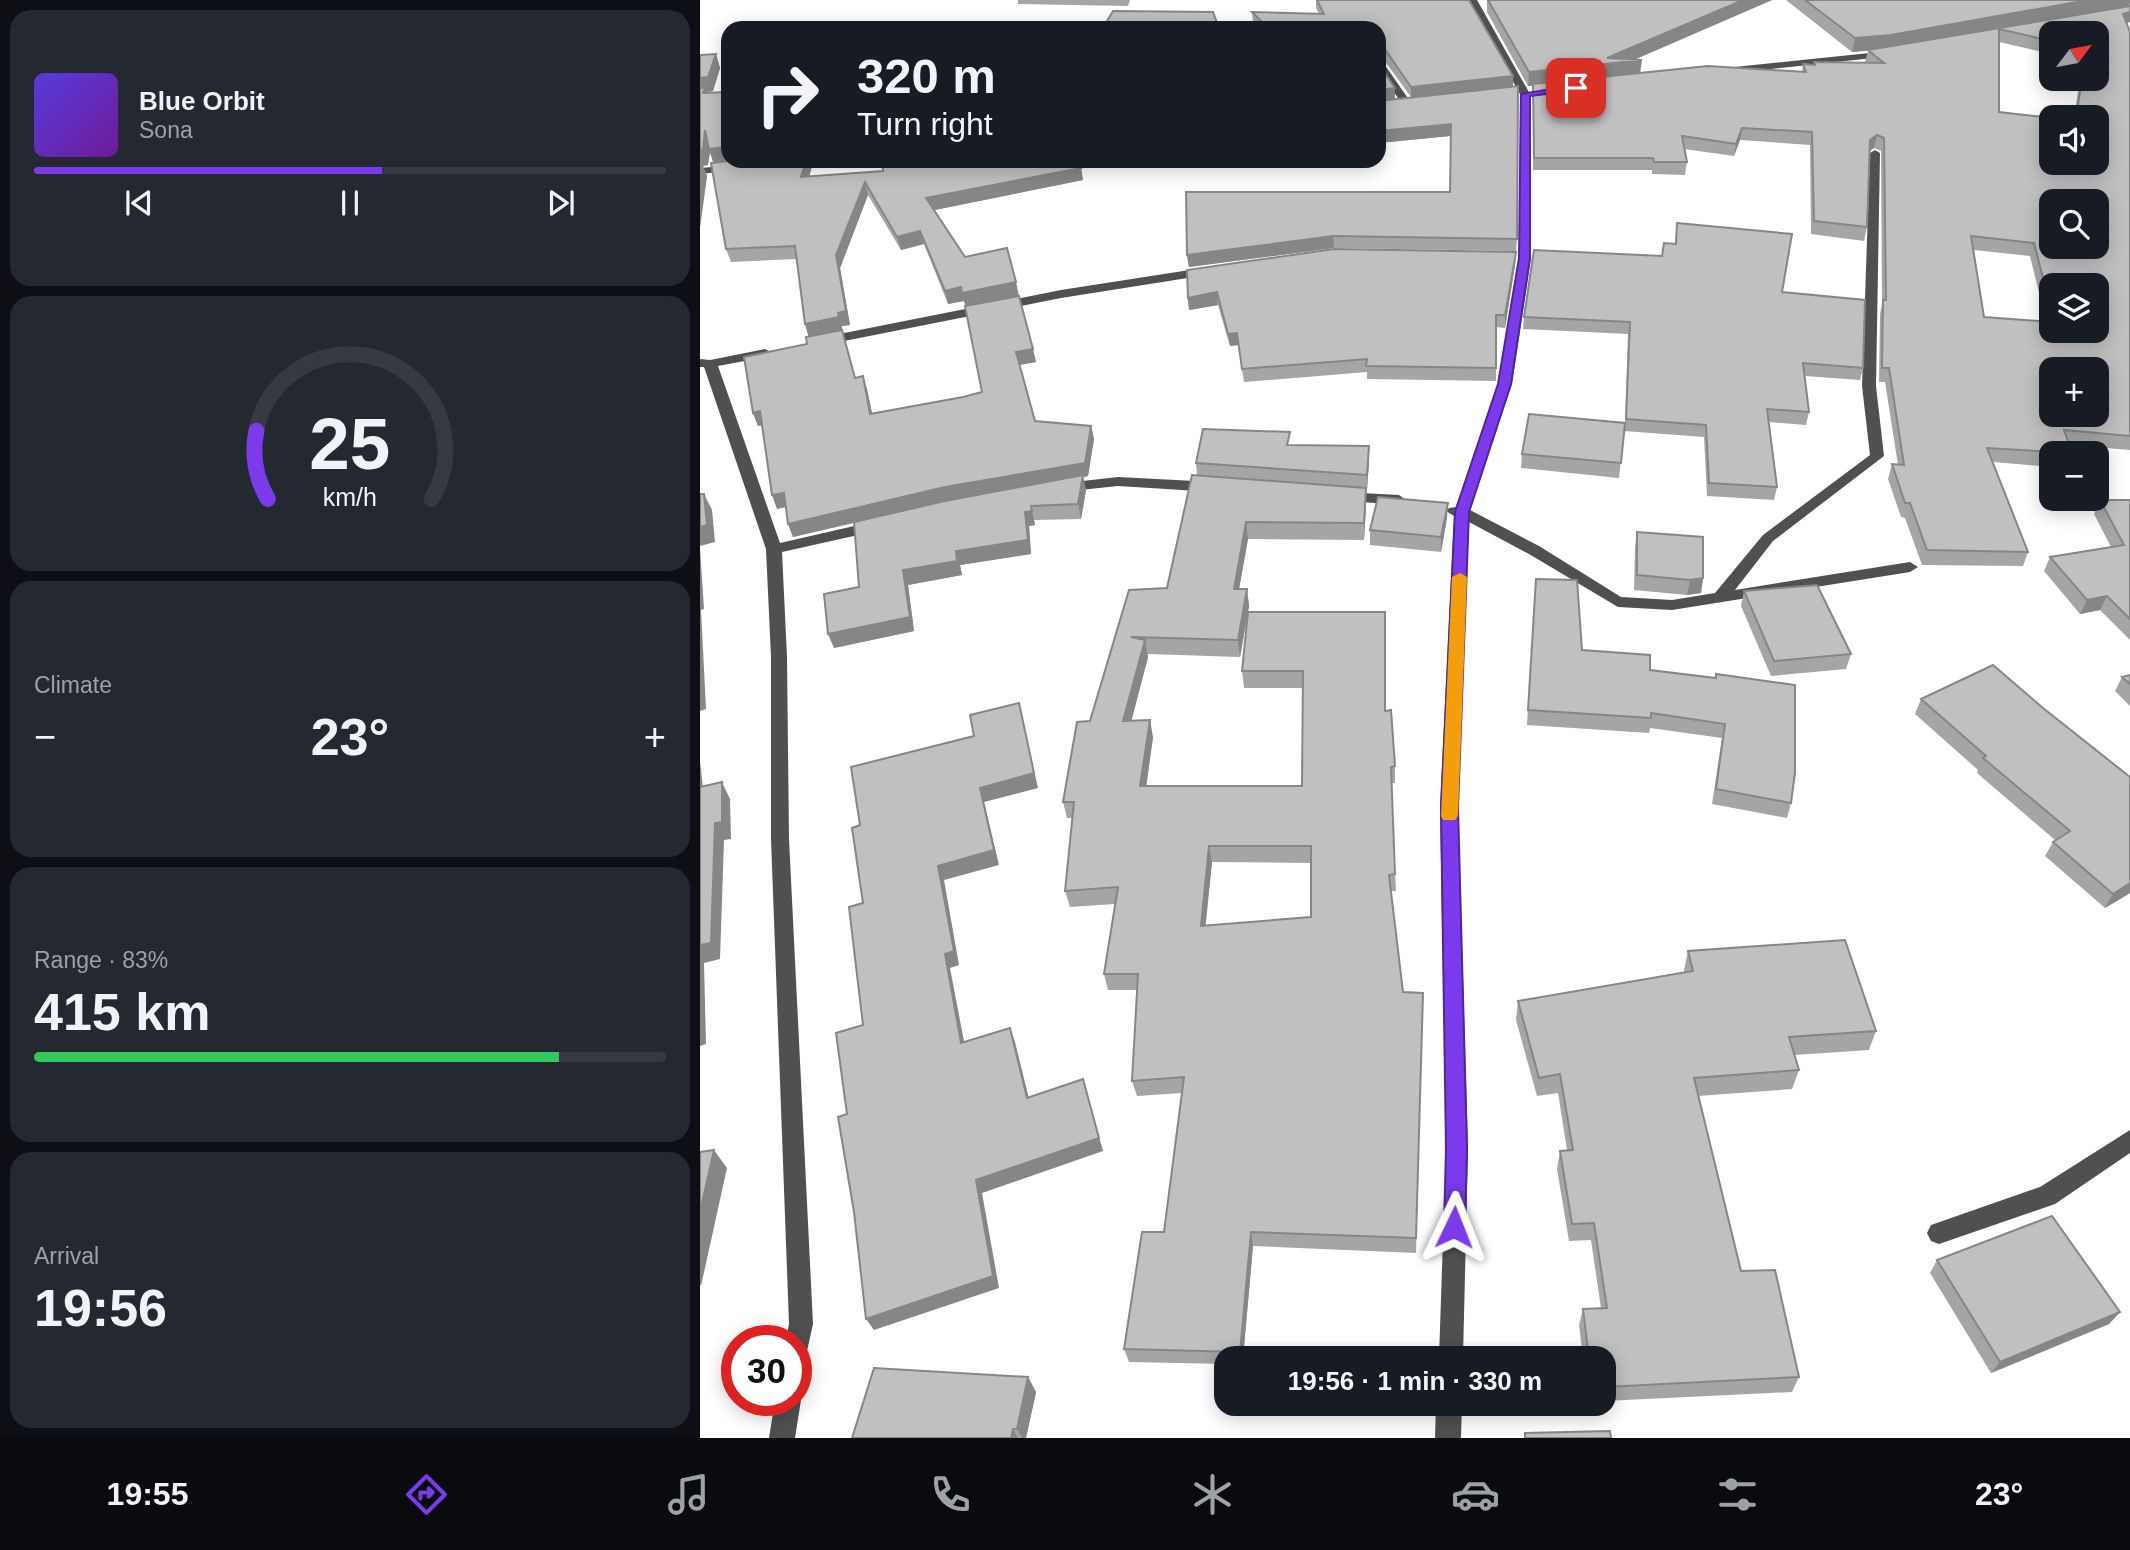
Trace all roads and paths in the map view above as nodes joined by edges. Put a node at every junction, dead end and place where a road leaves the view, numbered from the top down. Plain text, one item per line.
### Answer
1 (1472, 0) edge
2 (1900, 52) edge
3 (1715, 72) edge
4 (1386, 75) edge
5 (1420, 103) edge
6 (1875, 153) edge
7 (736, 168) edge
8 (700, 171) edge
9 (1227, 269) edge
10 (805, 345) edge
11 (778, 351) edge
12 (705, 363) edge
13 (1224, 488) edge
14 (1040, 491) edge
15 (1326, 496) edge
16 (1412, 503) edge
17 (1437, 508) edge
18 (1462, 512) junction
19 (886, 524) edge
20 (774, 549) junction
21 (1910, 567) dead end
22 (1719, 599) junction
23 (2130, 1140) edge
24 (1939, 1233) dead end
25 (801, 1325) edge
26 (1451, 1346) edge
27 (785, 1416) edge
28 (1449, 1416) edge
29 (782, 1438) edge
30 (1448, 1438) edge

1 - 18 street
2 - 3 street
4 - 5 street
6 - 22 street
7 - 8 street
9 - 10 street
11 - 12 street
12 - 20 street
13 - 14 street
15 - 16 street
17 - 18 street
18 - 22 street
18 - 26 street
19 - 20 street
20 - 25 street
21 - 22 street
23 - 24 street
27 - 29 street
28 - 30 street

